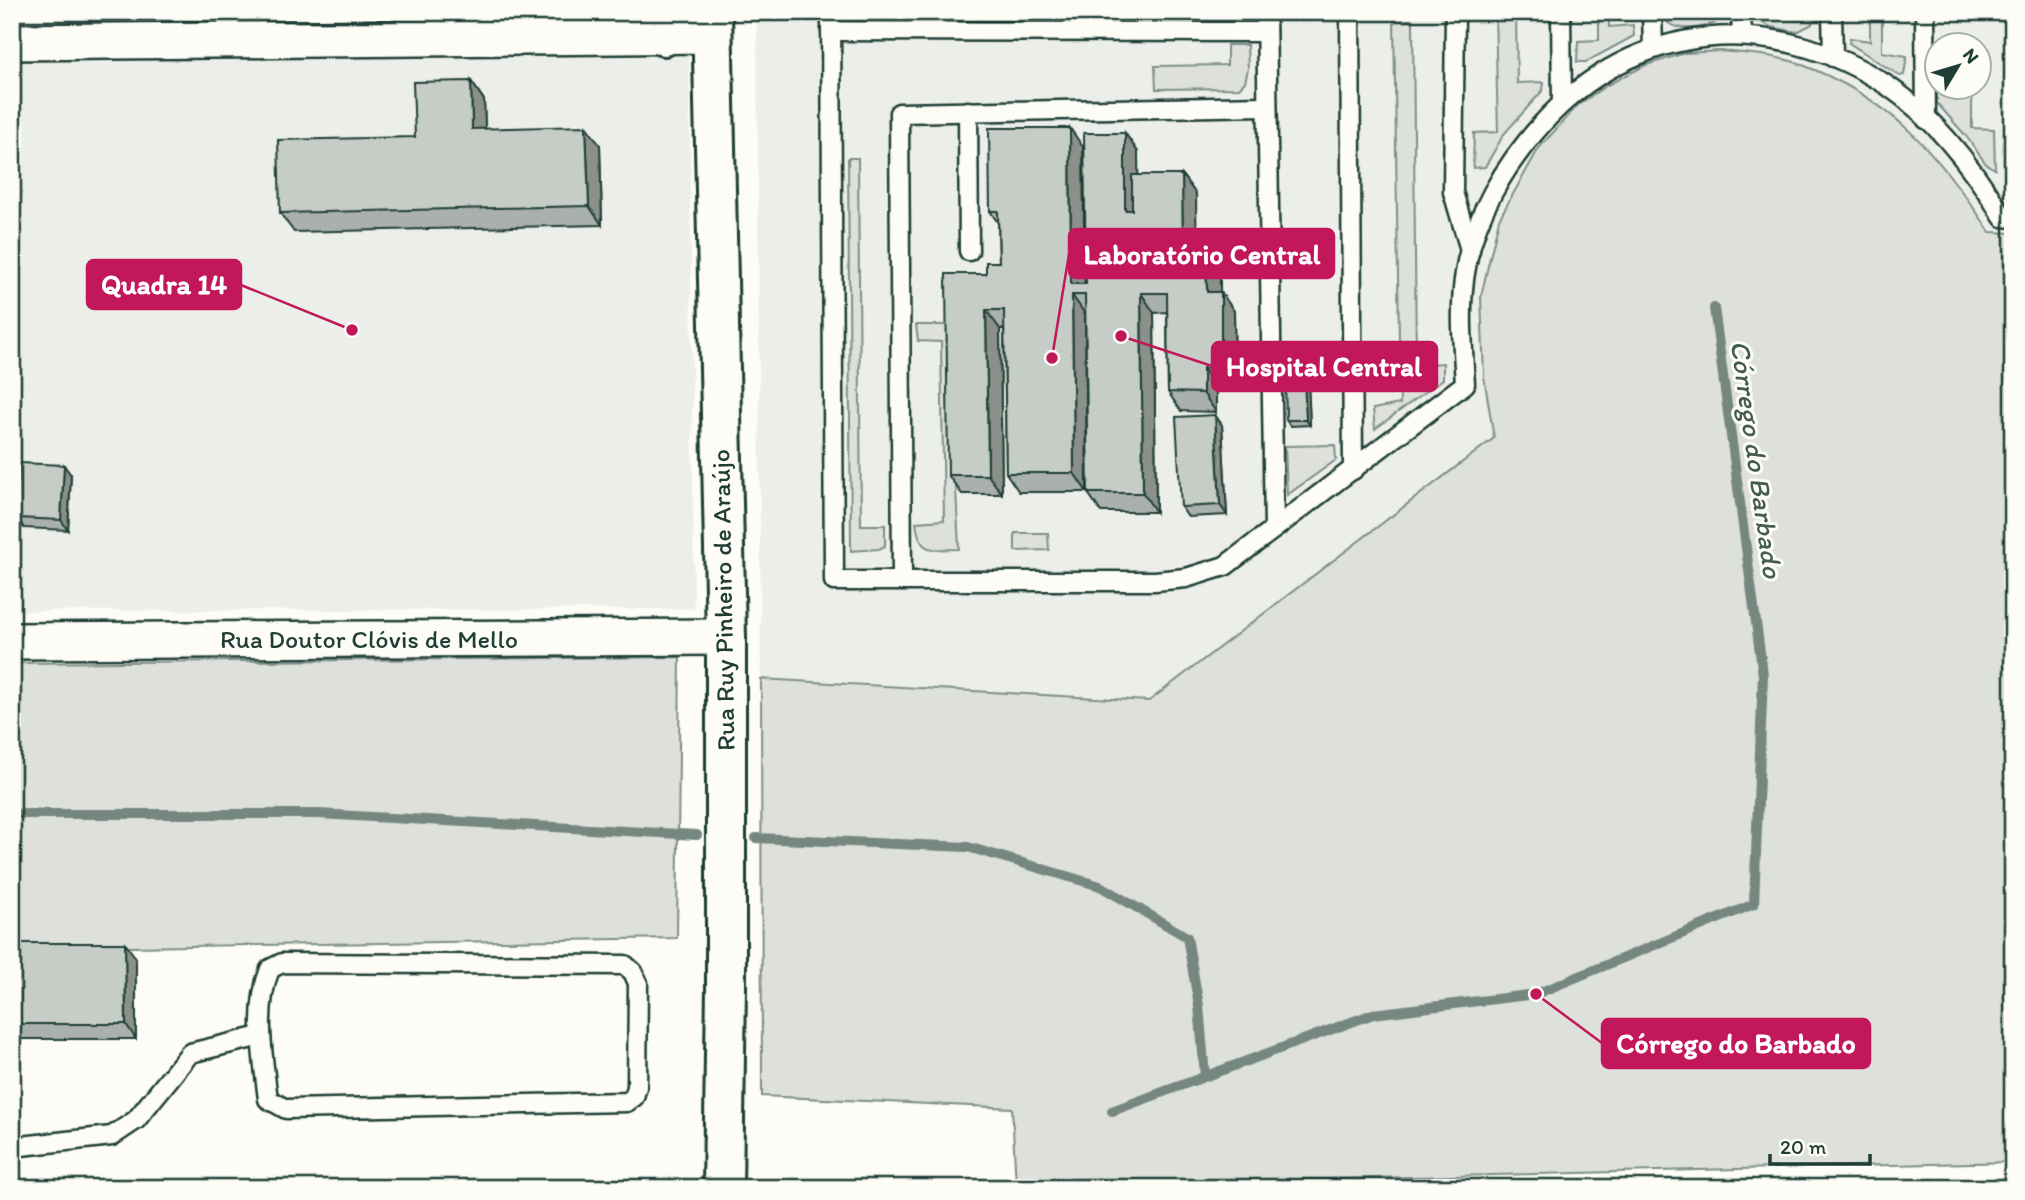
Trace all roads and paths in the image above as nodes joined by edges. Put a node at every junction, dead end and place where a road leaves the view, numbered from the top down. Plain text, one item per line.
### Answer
1 (831, 12) edge
2 (1266, 12) edge
3 (1349, 12) edge
4 (1455, 12) edge
5 (1561, 12) edge
6 (1653, 12) edge
7 (1741, 12) edge
8 (1832, 12) edge
9 (1925, 12) edge
10 (664, 24) edge
11 (712, 24) edge
12 (831, 31) junction
13 (1266, 32) junction
14 (1742, 35) junction
15 (12, 42) edge
16 (1653, 49) junction
17 (1833, 57) junction
18 (1562, 103) junction
19 (1266, 106) junction
20 (968, 111) junction
21 (1926, 119) junction
22 (2013, 218) edge
23 (1471, 250) junction
24 (970, 251) dead end
25 (1353, 470) junction
26 (1274, 529) junction
27 (902, 580) junction
28 (726, 637) junction
29 (12, 640) edge
30 (261, 1036) junction
31 (12, 1147) edge
32 (723, 1188) edge

1 - 12 lane
2 - 13 lane
3 - 25 lane
4 - 23 lane
5 - 18 lane
6 - 16 lane
7 - 14 lane
8 - 17 lane
9 - 21 lane
10 - 11 street
10 - 15 street
11 - 28 street, Rua Ruy Pinheiro de Araújo
12 - 13 lane
12 - 27 lane
13 - 19 lane
14 - 16 lane
14 - 17 lane
16 - 18 lane
17 - 21 lane
18 - 23 lane
19 - 20 lane
19 - 26 lane
20 - 24 lane
20 - 27 lane
21 - 22 lane
23 - 25 lane
25 - 26 lane
26 - 27 lane
28 - 29 street, Rua Doutor Clóvis de Mello
28 - 32 street, Rua Ruy Pinheiro de Araújo
30 - 30 lane
30 - 31 lane

